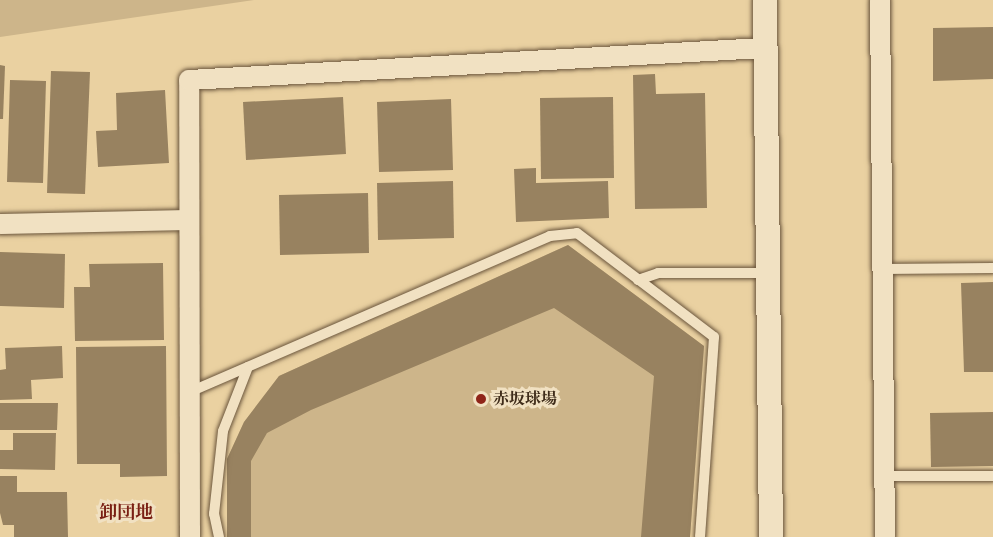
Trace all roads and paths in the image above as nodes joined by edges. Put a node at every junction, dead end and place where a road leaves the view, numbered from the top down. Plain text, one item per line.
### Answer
1 (765, 0) edge
2 (880, 0) edge
3 (764, 48) junction
4 (189, 220) junction
5 (0, 224) edge
6 (993, 268) edge
7 (882, 269) junction
8 (768, 273) junction
9 (639, 280) junction
10 (248, 367) junction
11 (192, 391) junction
12 (884, 476) junction
13 (993, 476) edge
14 (190, 537) edge
15 (219, 537) edge
16 (700, 537) edge
17 (771, 537) edge
18 (885, 537) edge

1 - 3 street
2 - 7 street
3 - 4 street
3 - 8 street
4 - 5 street
4 - 11 street
6 - 7 lane
7 - 12 street
8 - 9 lane
8 - 17 street
9 - 10 lane
9 - 16 lane
10 - 11 lane
10 - 15 lane
11 - 14 street
12 - 13 lane
12 - 18 street

